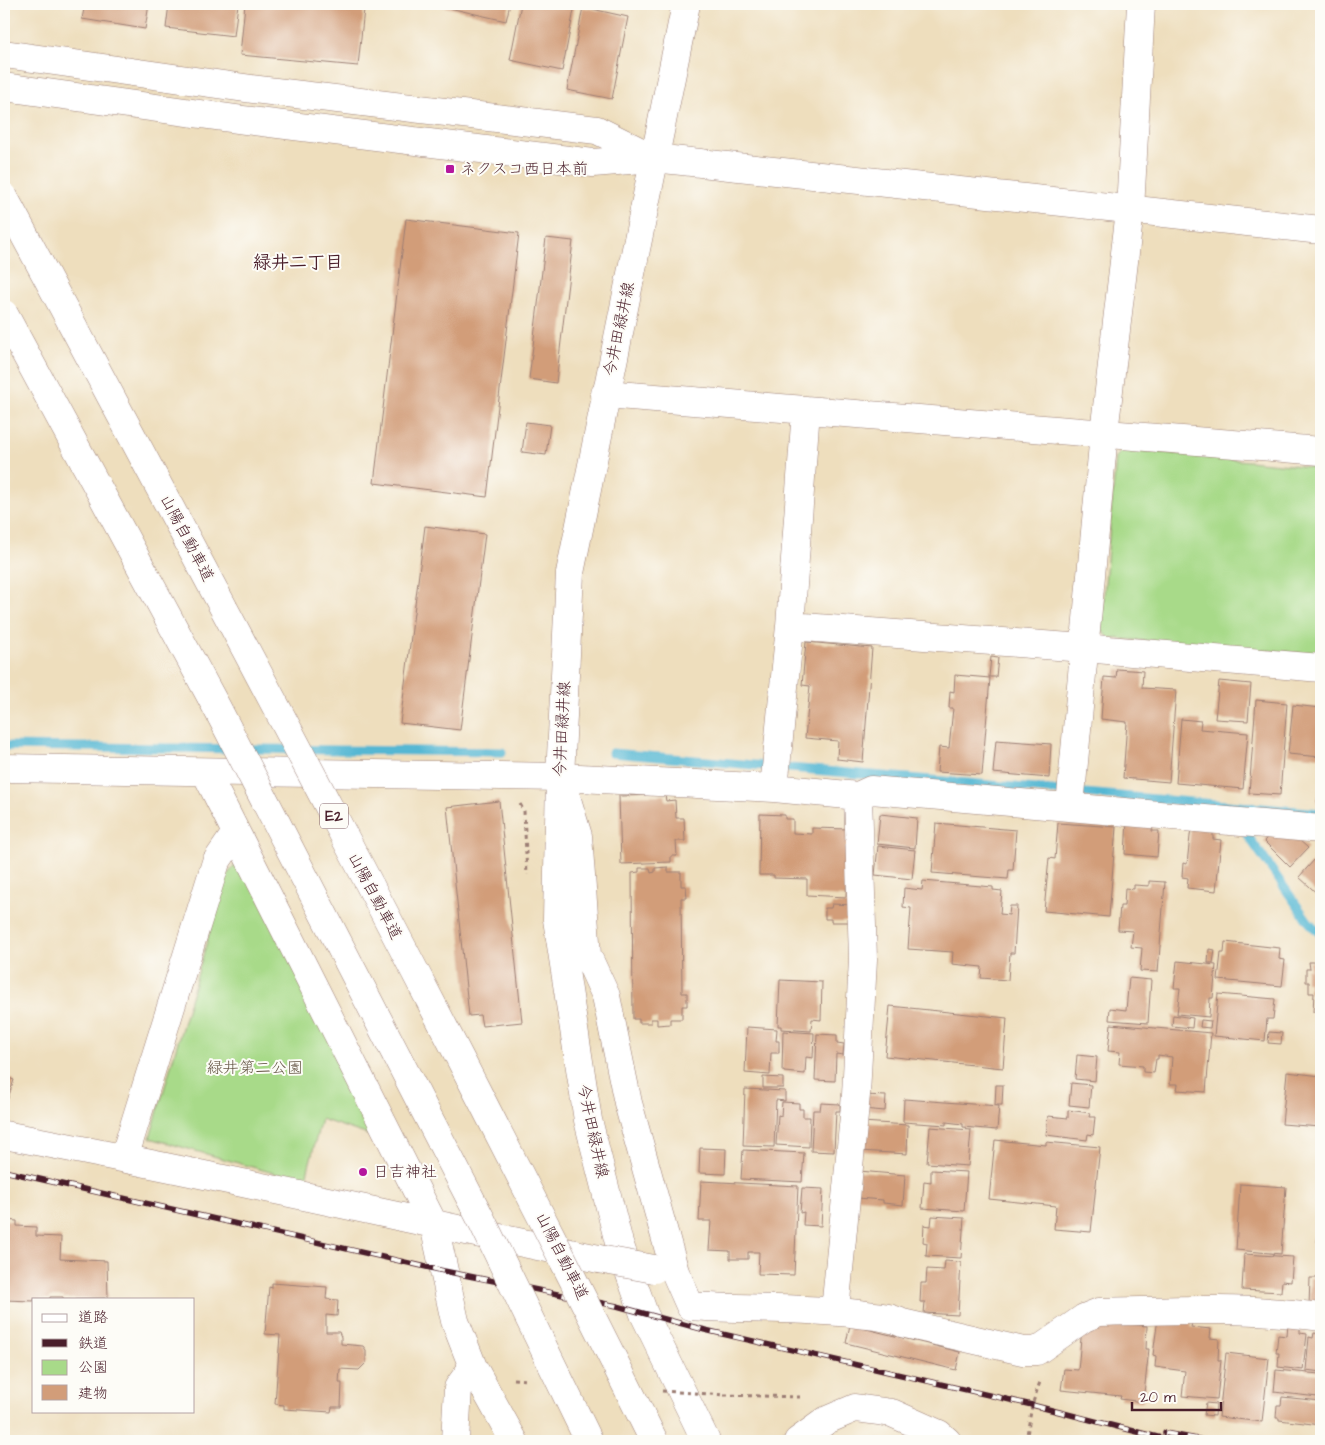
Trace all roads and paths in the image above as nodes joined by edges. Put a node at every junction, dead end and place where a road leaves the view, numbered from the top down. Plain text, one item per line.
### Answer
1 (686, 4) edge
2 (1142, 4) edge
3 (4, 54) edge
4 (4, 88) edge
5 (654, 158) junction
6 (4, 197) edge
7 (1130, 210) junction
8 (1321, 230) edge
9 (4, 314) edge
10 (605, 394) junction
11 (806, 410) junction
12 (1104, 433) junction
13 (1321, 451) edge
14 (790, 626) junction
15 (1084, 648) junction
16 (1321, 668) edge
17 (4, 769) edge
18 (206, 773) junction
19 (560, 777) junction
20 (774, 788) junction
21 (858, 796) junction
22 (1070, 806) junction
23 (1321, 828) edge
24 (236, 833) junction
25 (4, 1136) edge
26 (124, 1158) junction
27 (434, 1225) junction
28 (665, 1270) junction
29 (835, 1311) junction
30 (1321, 1317) edge
31 (1037, 1351) junction
32 (473, 1367) junction
33 (656, 1391) dead end
34 (800, 1397) dead end
35 (455, 1441) edge
36 (514, 1441) edge
37 (589, 1441) edge
38 (654, 1441) edge
39 (706, 1441) edge
40 (798, 1441) edge
41 (947, 1441) edge
42 (1026, 1441) edge

1 - 5 main road, 今井田緑井線
2 - 7 main road
3 - 5 main road
4 - 5 main road
5 - 7 main road
5 - 10 main road, 今井田緑井線
6 - 38 main road, 山陽自動車道 / E2, bridge
7 - 8 main road
7 - 12 main road
9 - 37 main road, bridge
10 - 11 main road
10 - 19 main road, 今井田緑井線
11 - 12 main road
11 - 14 main road
12 - 13 main road
12 - 15 main road
14 - 15 main road
14 - 20 main road
15 - 16 main road
15 - 22 main road
17 - 18 main road
18 - 19 main road
18 - 24 main road
19 - 20 main road
19 - 28 main road
19 - 39 main road, 今井田緑井線
20 - 21 main road
21 - 22 main road
21 - 29 main road
22 - 23 main road
24 - 26 main road
24 - 27 main road
25 - 26 main road
26 - 27 main road
27 - 28 main road, bridge
27 - 32 main road
28 - 29 main road
29 - 31 main road
30 - 31 main road
31 - 42 path
32 - 35 main road
32 - 36 main road
33 - 34 path, bridge
40 - 41 main road

